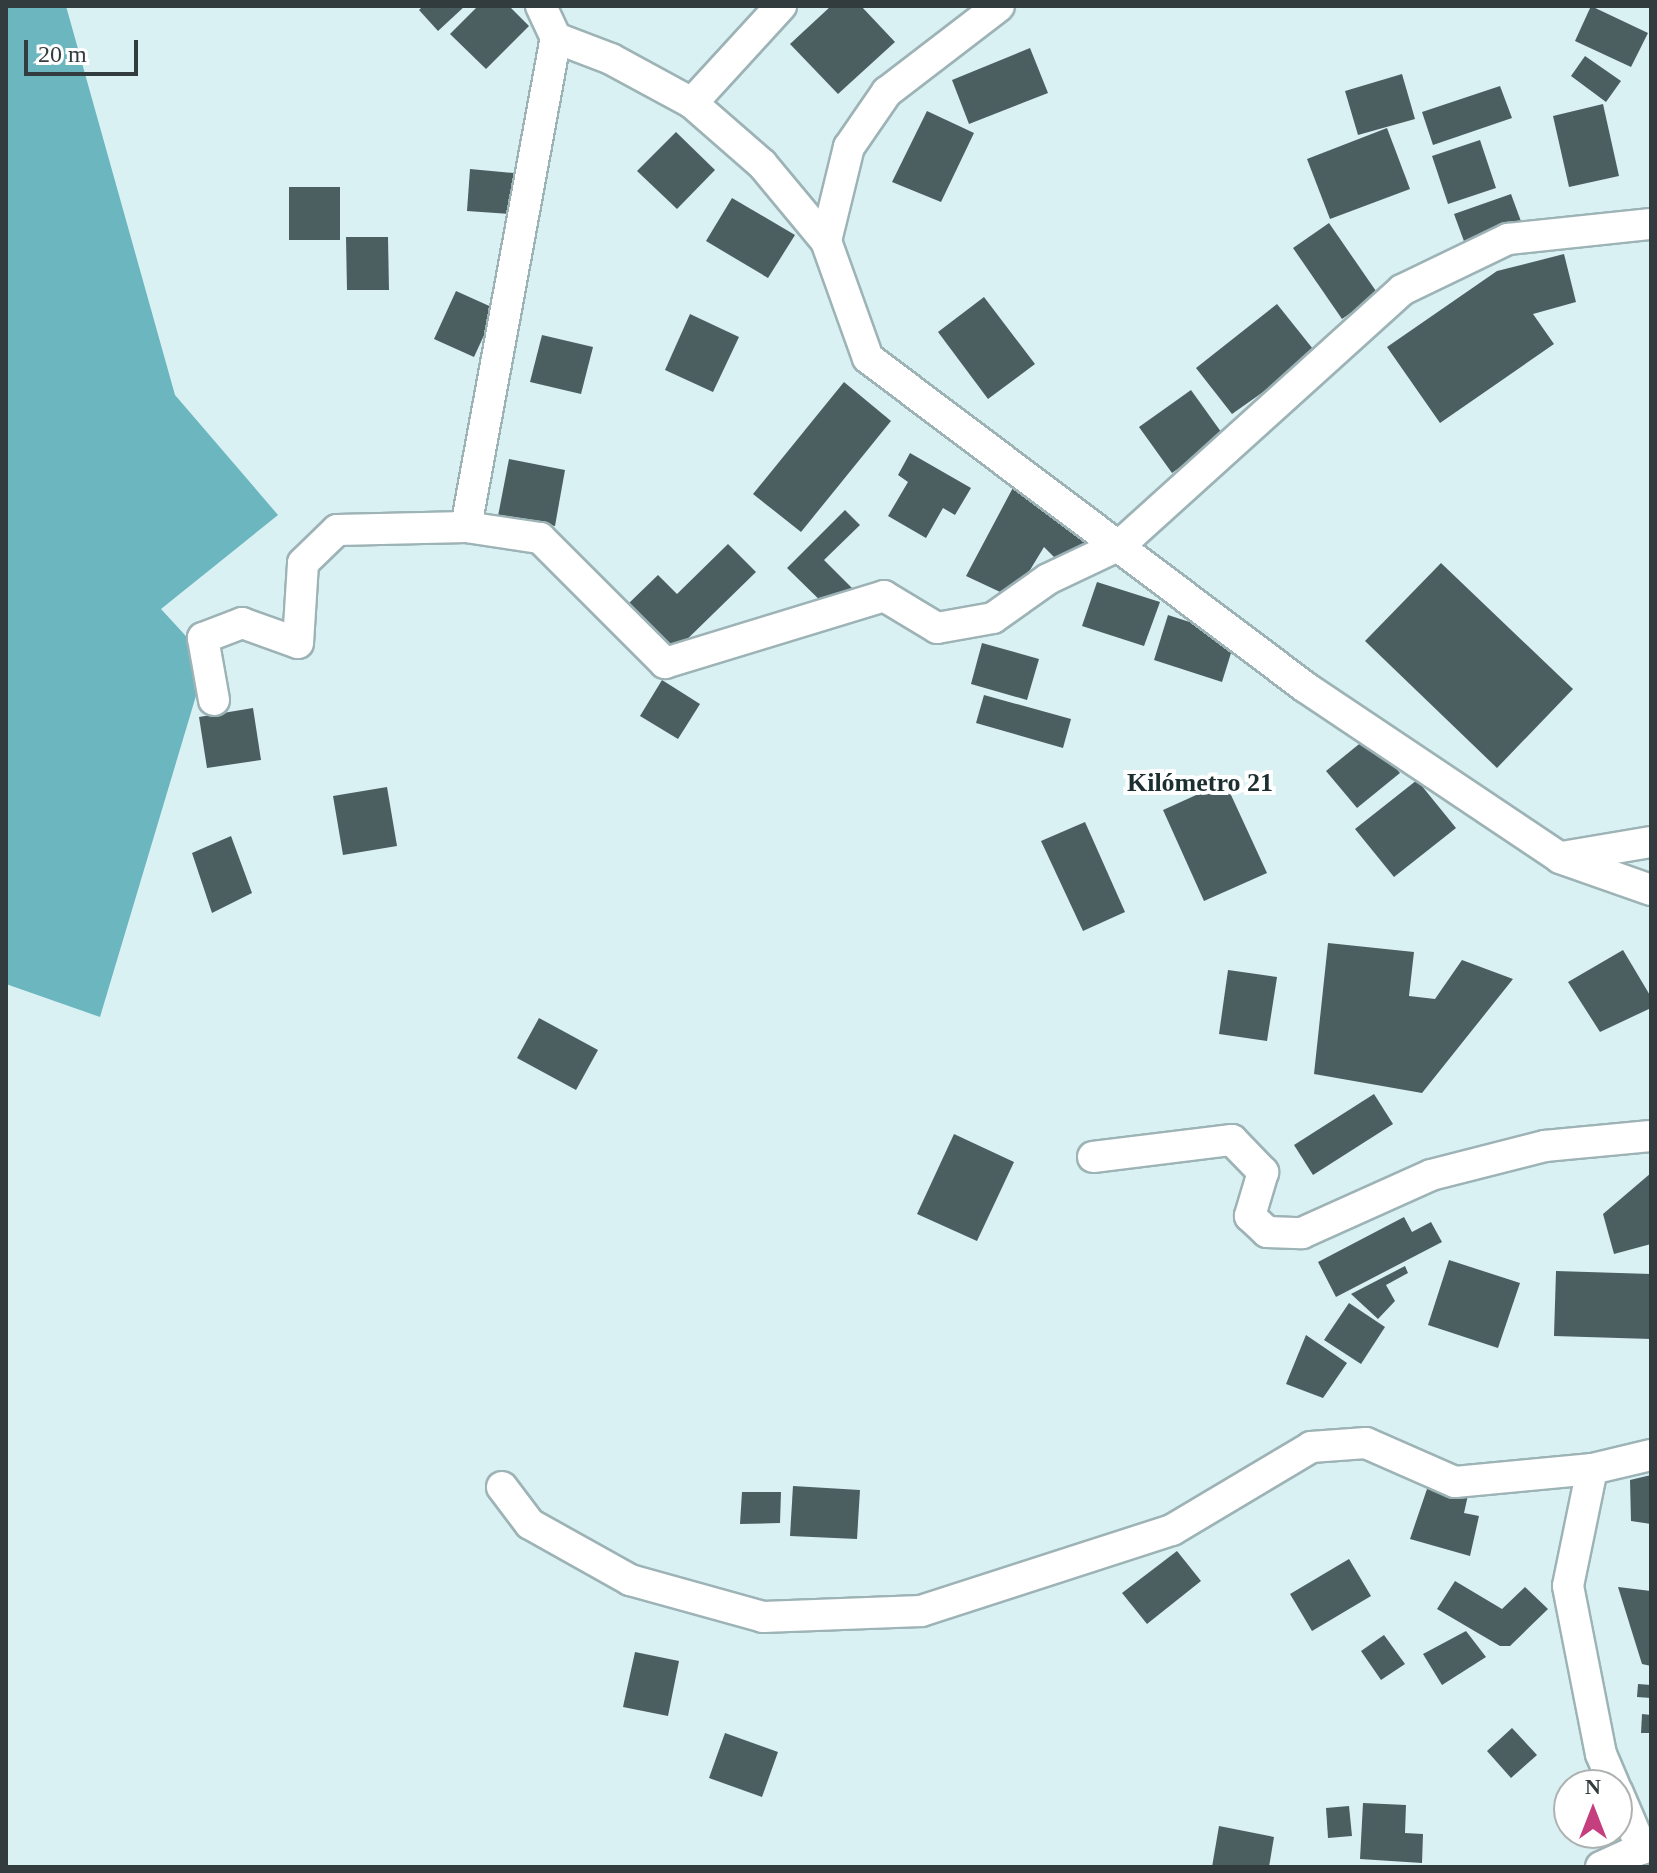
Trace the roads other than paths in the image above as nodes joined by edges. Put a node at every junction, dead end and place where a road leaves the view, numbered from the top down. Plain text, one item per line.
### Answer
1 (541, 6) edge
2 (781, 6) edge
3 (999, 6) edge
4 (556, 38) junction
5 (692, 103) junction
6 (1651, 224) edge
7 (826, 241) junction
8 (466, 527) junction
9 (1120, 545) junction
10 (214, 700) dead end
11 (1651, 842) edge
12 (1560, 858) junction
13 (1651, 890) edge
14 (1651, 1136) edge
15 (1093, 1157) dead end
16 (1651, 1455) edge
17 (1592, 1469) junction
18 (502, 1487) dead end
19 (1607, 1769) edge
20 (1633, 1821) edge
21 (1646, 1846) edge
22 (1601, 1867) edge

1 - 4 street
2 - 5 street
3 - 7 street
4 - 5 street
4 - 8 street
5 - 7 street
6 - 9 street
7 - 9 street
8 - 9 street
8 - 10 street
9 - 12 street
11 - 12 street
12 - 13 street
14 - 15 street
16 - 17 street
17 - 18 street
17 - 19 street
20 - 21 street
21 - 22 street

